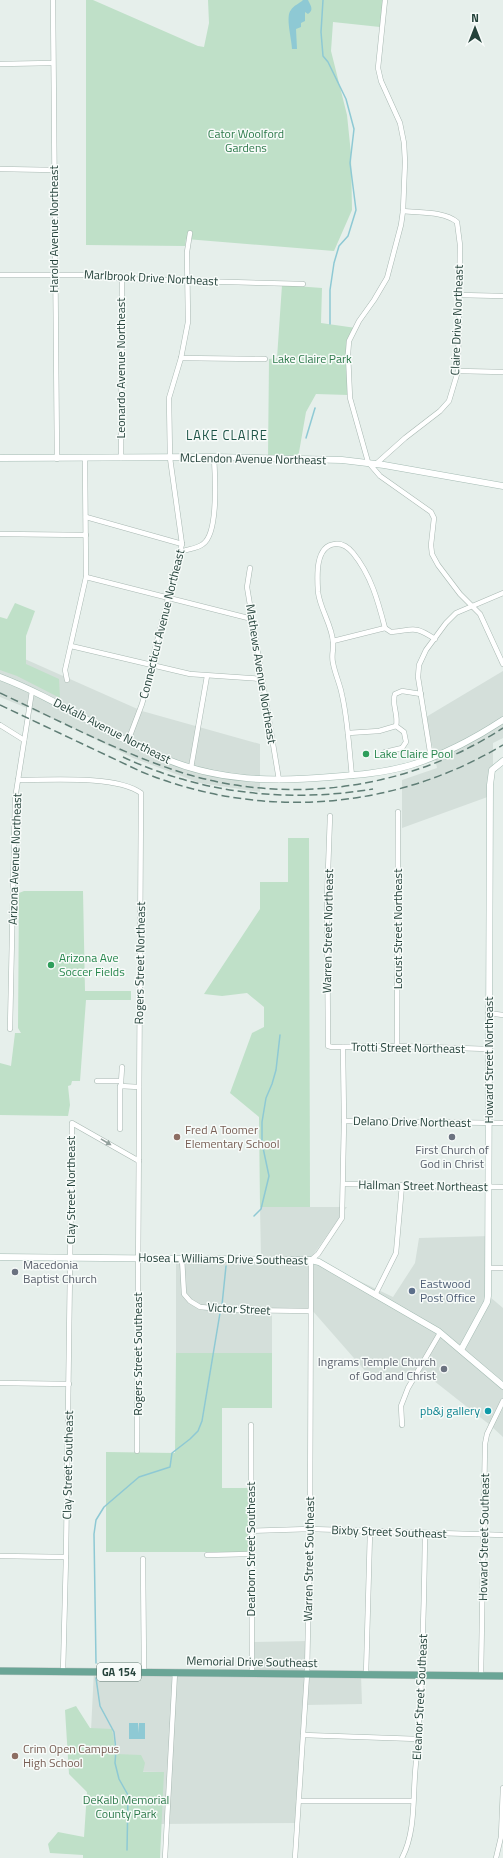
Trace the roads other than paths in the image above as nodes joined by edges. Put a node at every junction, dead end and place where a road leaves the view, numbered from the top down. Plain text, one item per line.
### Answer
1 (53, 0) edge
2 (385, 0) edge
3 (0, 64) edge
4 (52, 64) junction
5 (0, 169) edge
6 (54, 170) junction
7 (403, 212) junction
8 (190, 233) dead end
9 (0, 275) edge
10 (54, 275) junction
11 (122, 279) junction
12 (187, 280) junction
13 (303, 284) dead end
14 (458, 295) junction
15 (503, 296) edge
16 (182, 358) junction
17 (265, 359) dead end
18 (458, 371) junction
19 (503, 372) edge
20 (214, 457) junction
21 (0, 458) edge
22 (85, 458) junction
23 (121, 458) junction
24 (170, 458) junction
25 (57, 459) junction
26 (368, 462) junction
27 (377, 464) junction
28 (503, 486) edge
29 (86, 517) junction
30 (0, 534) edge
31 (86, 535) junction
32 (182, 544) junction
33 (180, 552) junction
34 (250, 568) dead end
35 (86, 578) junction
36 (503, 593) edge
37 (168, 598) junction
38 (474, 607) junction
39 (252, 619) junction
40 (385, 628) junction
41 (435, 639) junction
42 (333, 642) junction
43 (71, 646) junction
44 (503, 664) edge
45 (153, 665) junction
46 (207, 676) junction
47 (0, 677) edge
48 (262, 679) junction
49 (67, 680) dead end
50 (32, 691) junction
51 (421, 694) junction
52 (503, 720) edge
53 (0, 725) edge
54 (396, 726) junction
55 (348, 733) junction
56 (24, 740) junction
57 (128, 741) junction
58 (385, 752) dead end
59 (431, 758) junction
60 (503, 761) edge
61 (191, 768) junction
62 (352, 776) junction
63 (18, 780) junction
64 (279, 780) junction
65 (398, 812) dead end
66 (330, 816) dead end
67 (488, 1013) junction
68 (503, 1015) edge
69 (10, 1029) dead end
70 (328, 1046) joint
71 (397, 1046) junction
72 (343, 1047) junction
73 (488, 1049) junction
74 (122, 1067) dead end
75 (97, 1081) dead end
76 (121, 1084) junction
77 (139, 1087) junction
78 (344, 1120) junction
79 (489, 1123) junction
80 (503, 1124) edge
81 (120, 1130) dead end
82 (139, 1162) junction
83 (344, 1184) junction
84 (402, 1185) junction
85 (488, 1186) junction
86 (503, 1187) edge
87 (0, 1257) edge
88 (71, 1257) junction
89 (139, 1258) junction
90 (182, 1258) junction
91 (310, 1260) junction
92 (488, 1268) junction
93 (503, 1268) edge
94 (374, 1295) junction
95 (310, 1311) junction
96 (440, 1333) junction
97 (460, 1350) junction
98 (0, 1383) edge
99 (69, 1384) junction
100 (503, 1386) edge
101 (503, 1401) edge
102 (251, 1425) dead end
103 (402, 1425) dead end
104 (137, 1451) dead end
105 (310, 1529) junction
106 (250, 1531) junction
107 (370, 1532) junction
108 (425, 1534) junction
109 (484, 1535) junction
110 (503, 1535) edge
111 (250, 1554) junction
112 (207, 1555) dead end
113 (0, 1556) edge
114 (66, 1557) junction
115 (142, 1559) dead end
116 (0, 1672) edge
117 (63, 1672) junction
118 (144, 1672) junction
119 (175, 1672) junction
120 (252, 1672) junction
121 (307, 1674) junction
122 (366, 1675) junction
123 (422, 1676) junction
124 (481, 1676) junction
125 (503, 1676) edge
126 (303, 1735) junction
127 (418, 1739) junction
128 (503, 1788) edge
129 (298, 1800) junction
130 (413, 1801) junction
131 (501, 1848) edge
132 (165, 1858) edge
133 (295, 1858) edge
134 (402, 1858) edge
135 (496, 1858) edge

1 - 4 street, Harold Avenue Northeast
2 - 7 street
3 - 4 street
4 - 6 street, Harold Avenue Northeast
5 - 6 street
6 - 10 street, Harold Avenue Northeast
7 - 14 street, Claire Drive Northeast
7 - 26 street
8 - 12 street, Connecticut Avenue Northeast
9 - 10 street, Marlbrook Drive Northeast
10 - 11 street, Marlbrook Drive Northeast
10 - 25 street, Harold Avenue Northeast
11 - 12 street, Marlbrook Drive Northeast
11 - 23 street, Leonardo Avenue Northeast
12 - 13 street, Marlbrook Drive Northeast
12 - 16 street, Connecticut Avenue Northeast
14 - 15 street
14 - 18 street, Claire Drive Northeast
16 - 17 street
16 - 24 street, Connecticut Avenue Northeast
18 - 19 street
18 - 27 street, Claire Drive Northeast
20 - 24 street, McLendon Avenue Northeast
20 - 26 street, McLendon Avenue Northeast
20 - 33 street
21 - 25 street, McLendon Avenue Northeast
22 - 23 street, McLendon Avenue Northeast
22 - 25 street, McLendon Avenue Northeast
22 - 29 street
23 - 24 street, McLendon Avenue Northeast
24 - 32 street, Connecticut Avenue Northeast
26 - 27 street, McLendon Avenue Northeast
26 - 38 street
27 - 28 street, McLendon Avenue Northeast
29 - 31 street
29 - 32 street
30 - 31 street
31 - 35 street
32 - 33 street, Connecticut Avenue Northeast
33 - 37 street, Connecticut Avenue Northeast
34 - 39 street, Mathews Avenue Northeast
35 - 37 street
35 - 43 street
36 - 38 street
37 - 39 street
37 - 45 street, Connecticut Avenue Northeast
38 - 41 street
38 - 44 street
39 - 48 street, Mathews Avenue Northeast
40 - 41 street
40 - 42 street
40 - 42 street
41 - 51 street
42 - 55 street
43 - 45 street
43 - 49 street
45 - 46 street
45 - 57 street, Connecticut Avenue Northeast
46 - 48 street
46 - 61 street
47 - 50 street, DeKalb Avenue Northeast
48 - 64 street, Mathews Avenue Northeast
50 - 56 street, Arizona Avenue Northeast
50 - 57 street, DeKalb Avenue Northeast
51 - 54 street
51 - 59 street
52 - 59 street, DeKalb Avenue Northeast
53 - 56 street
54 - 55 street
54 - 58 street
55 - 62 street
56 - 63 street, Arizona Avenue Northeast
57 - 61 street, DeKalb Avenue Northeast
59 - 62 street, DeKalb Avenue Northeast
60 - 67 street, Howard Street Northeast
61 - 64 street, DeKalb Avenue Northeast
62 - 64 street, DeKalb Avenue Northeast
63 - 69 street, Arizona Avenue Northeast
63 - 77 street, Rogers Street Northeast
65 - 71 street, Locust Street Northeast
66 - 70 street, Warren Street Northeast
67 - 68 street
67 - 73 street, Howard Street Northeast
70 - 72 street, Trotti Street Northeast
71 - 72 street, Trotti Street Northeast
71 - 73 street, Trotti Street Northeast
72 - 78 street
73 - 79 street, Howard Street Northeast
74 - 76 street
75 - 76 street
76 - 77 street
76 - 81 street
77 - 82 street, Rogers Street Northeast
78 - 79 street, Delano Drive Northeast
78 - 83 street
79 - 80 street, Delano Drive Northeast
79 - 85 street, Howard Street Northeast
88 -> 82 street, Clay Street Northeast
82 - 89 street, Rogers Street Northeast
83 - 84 street, Hallman Street Northeast
83 - 91 street
84 - 85 street, Hallman Street Northeast
84 - 94 street
85 - 86 street, Hallman Street Northeast
85 - 92 street, Howard Street Northeast
87 - 88 street, Hosea L Williams Drive Southeast
88 - 89 street, Hosea L Williams Drive Southeast
88 - 99 street, Clay Street Southeast
89 - 90 street, Hosea L Williams Drive Southeast
89 - 104 street, Rogers Street Southeast
90 - 91 street, Hosea L Williams Drive Southeast
90 - 95 street, Victor Street
91 - 94 street, Hosea L Williams Drive Southeast
91 - 95 street, Warren Street Southeast
92 - 93 street
92 - 97 street, Howard Street Northeast
94 - 96 street, Hosea L Williams Drive Southeast
95 - 105 street, Warren Street Southeast
96 - 97 street, Hosea L Williams Drive Southeast
96 - 103 street
97 - 100 street, Hosea L Williams Drive Southeast
98 - 99 street
99 - 114 street, Clay Street Southeast
101 - 109 street, Howard Street Southeast
102 - 106 street, Dearborn Street Southeast
105 - 106 street, Bixby Street Southeast
105 - 107 street, Bixby Street Southeast
105 - 121 street, Warren Street Southeast
106 - 111 street, Dearborn Street Southeast
107 - 108 street, Bixby Street Southeast
107 - 122 street
108 - 109 street, Bixby Street Southeast
108 - 123 street, Eleanor Street Southeast
109 - 110 street, Bixby Street Southeast
109 - 124 street, Howard Street Southeast
111 - 112 street
111 - 120 street, Dearborn Street Southeast
113 - 114 street
114 - 117 street, Clay Street Southeast
115 - 118 street
116 - 117 main road, Memorial Drive Southeast / GA 154
117 - 118 main road, Memorial Drive Southeast / GA 154
118 - 119 main road, Memorial Drive Southeast / GA 154
119 - 120 main road, Memorial Drive Southeast / GA 154
119 - 132 street
120 - 121 main road, Memorial Drive Southeast / GA 154
121 - 122 main road, Memorial Drive Southeast / GA 154
121 - 126 street, Warren Street Southeast
122 - 123 main road, Memorial Drive Southeast / GA 154
123 - 124 main road, Memorial Drive Southeast / GA 154
123 - 127 street, Eleanor Street Southeast
124 - 125 main road, Memorial Drive Southeast / GA 154
126 - 127 street
126 - 129 street, Warren Street Southeast
127 - 130 street, Eleanor Street Southeast
128 - 131 street
129 - 130 street
129 - 133 street, Warren Street Southeast
130 - 134 street, Eleanor Street Southeast
131 - 135 street

